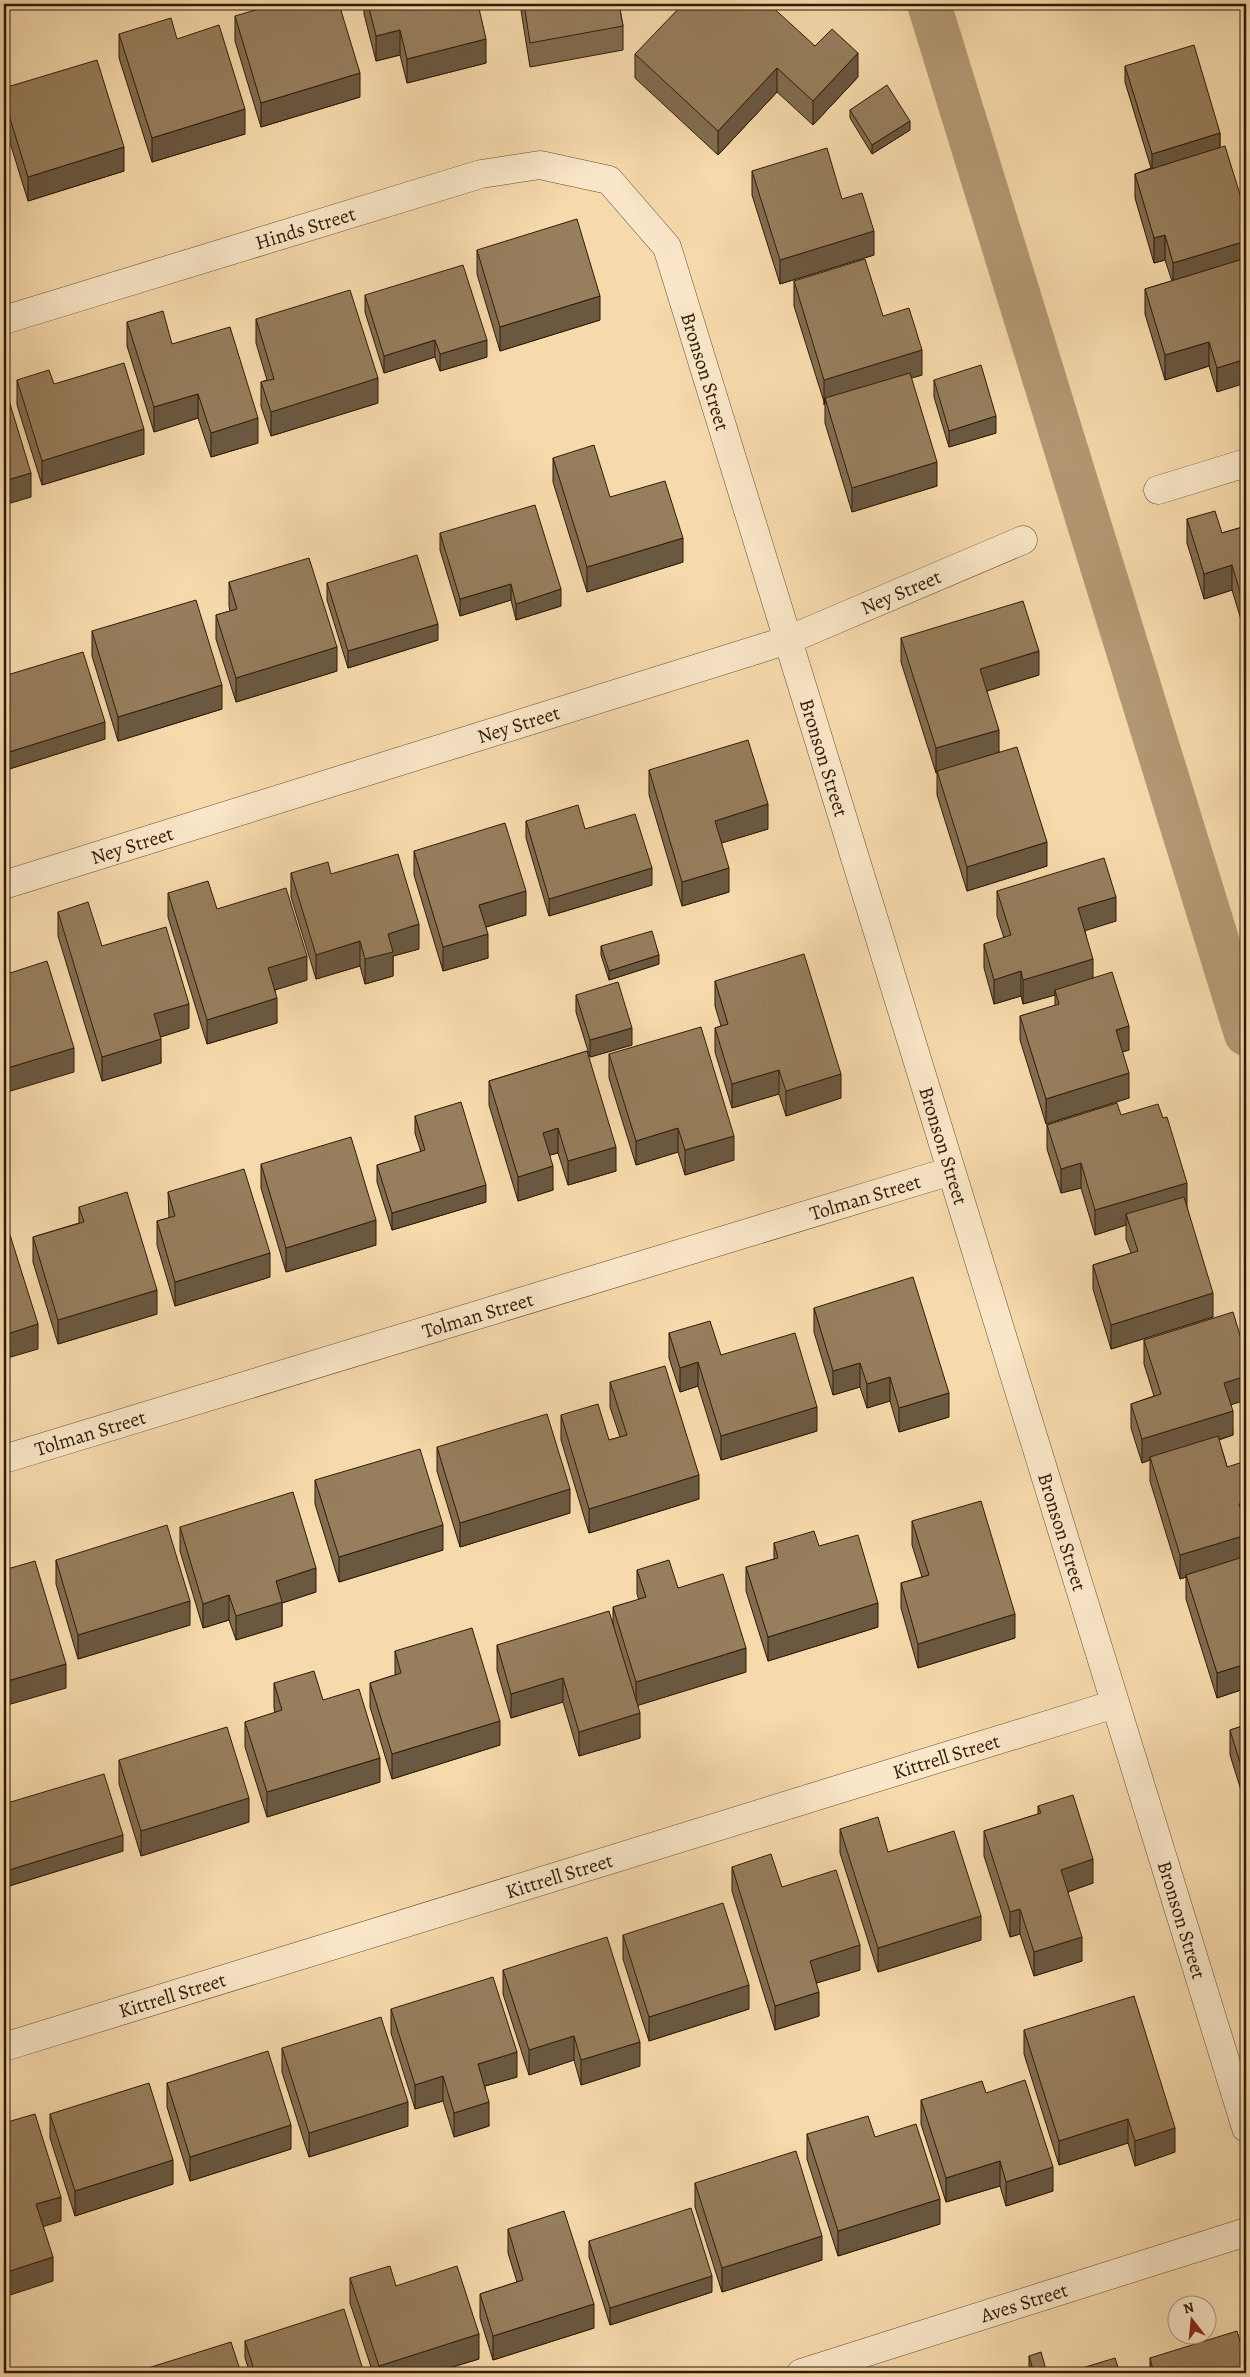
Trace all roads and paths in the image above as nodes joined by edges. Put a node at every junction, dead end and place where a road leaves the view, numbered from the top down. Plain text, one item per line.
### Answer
1 (609, 180) joint
2 (4, 320) edge
3 (1246, 463) edge
4 (1158, 490) dead end
5 (1023, 540) dead end
6 (788, 640) junction
7 (4, 885) edge
8 (951, 1171) junction
9 (4, 1460) edge
10 (1115, 1704) junction
11 (4, 2047) edge
12 (1246, 2128) edge
13 (1246, 2232) edge
14 (801, 2373) edge

1 - 2 street, Hinds Street
1 - 6 street, Bronson Street
3 - 4 street
5 - 6 street, Ney Street
6 - 7 street, Ney Street
6 - 8 street, Bronson Street
8 - 9 street, Tolman Street
8 - 10 street, Bronson Street
10 - 11 street, Kittrell Street
10 - 12 street, Bronson Street
13 - 14 street, Aves Street

